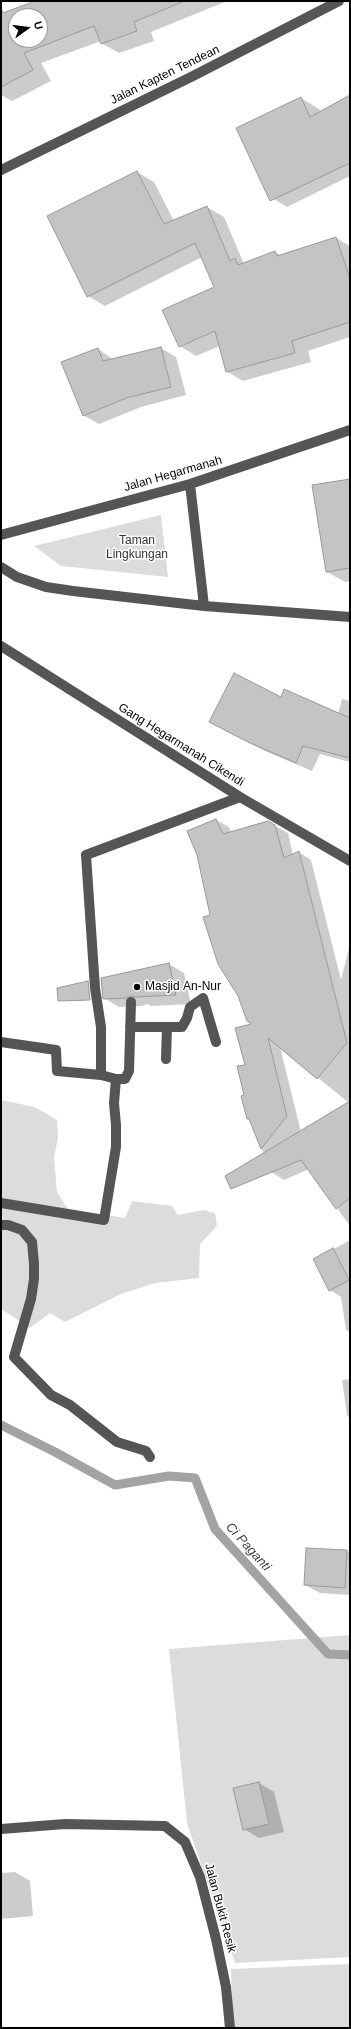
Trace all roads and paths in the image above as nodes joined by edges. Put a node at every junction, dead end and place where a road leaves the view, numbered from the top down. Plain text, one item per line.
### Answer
1 (338, 1) edge
2 (1, 170) edge
3 (350, 430) edge
4 (190, 484) junction
5 (1, 535) edge
6 (1, 567) edge
7 (204, 606) junction
8 (350, 617) edge
9 (1, 646) edge
10 (240, 797) junction
11 (350, 861) edge
12 (131, 1002) dead end
13 (130, 1027) junction
14 (167, 1027) junction
15 (1, 1042) edge
16 (216, 1042) dead end
17 (166, 1059) dead end
18 (101, 1075) junction
19 (116, 1079) junction
20 (1, 1203) edge
21 (1, 1225) edge
22 (150, 1457) dead end
23 (1, 1829) edge
24 (230, 2028) edge

1 - 2 street, Jalan Kapten Tendean
3 - 4 street, Jalan Hegarmanah
4 - 5 street, Jalan Hegarmanah
4 - 7 street
6 - 7 street
7 - 8 street
9 - 10 street, Gang Hegarmanah Cikendi
10 - 11 street, Gang Hegarmanah Cikendi
10 - 18 street
12 - 13 street
13 - 14 street
13 - 19 street
14 - 16 street
14 - 17 street
15 - 18 street
18 - 19 street
19 - 20 street
21 - 22 street
23 - 24 street, Jalan Bukit Resik

